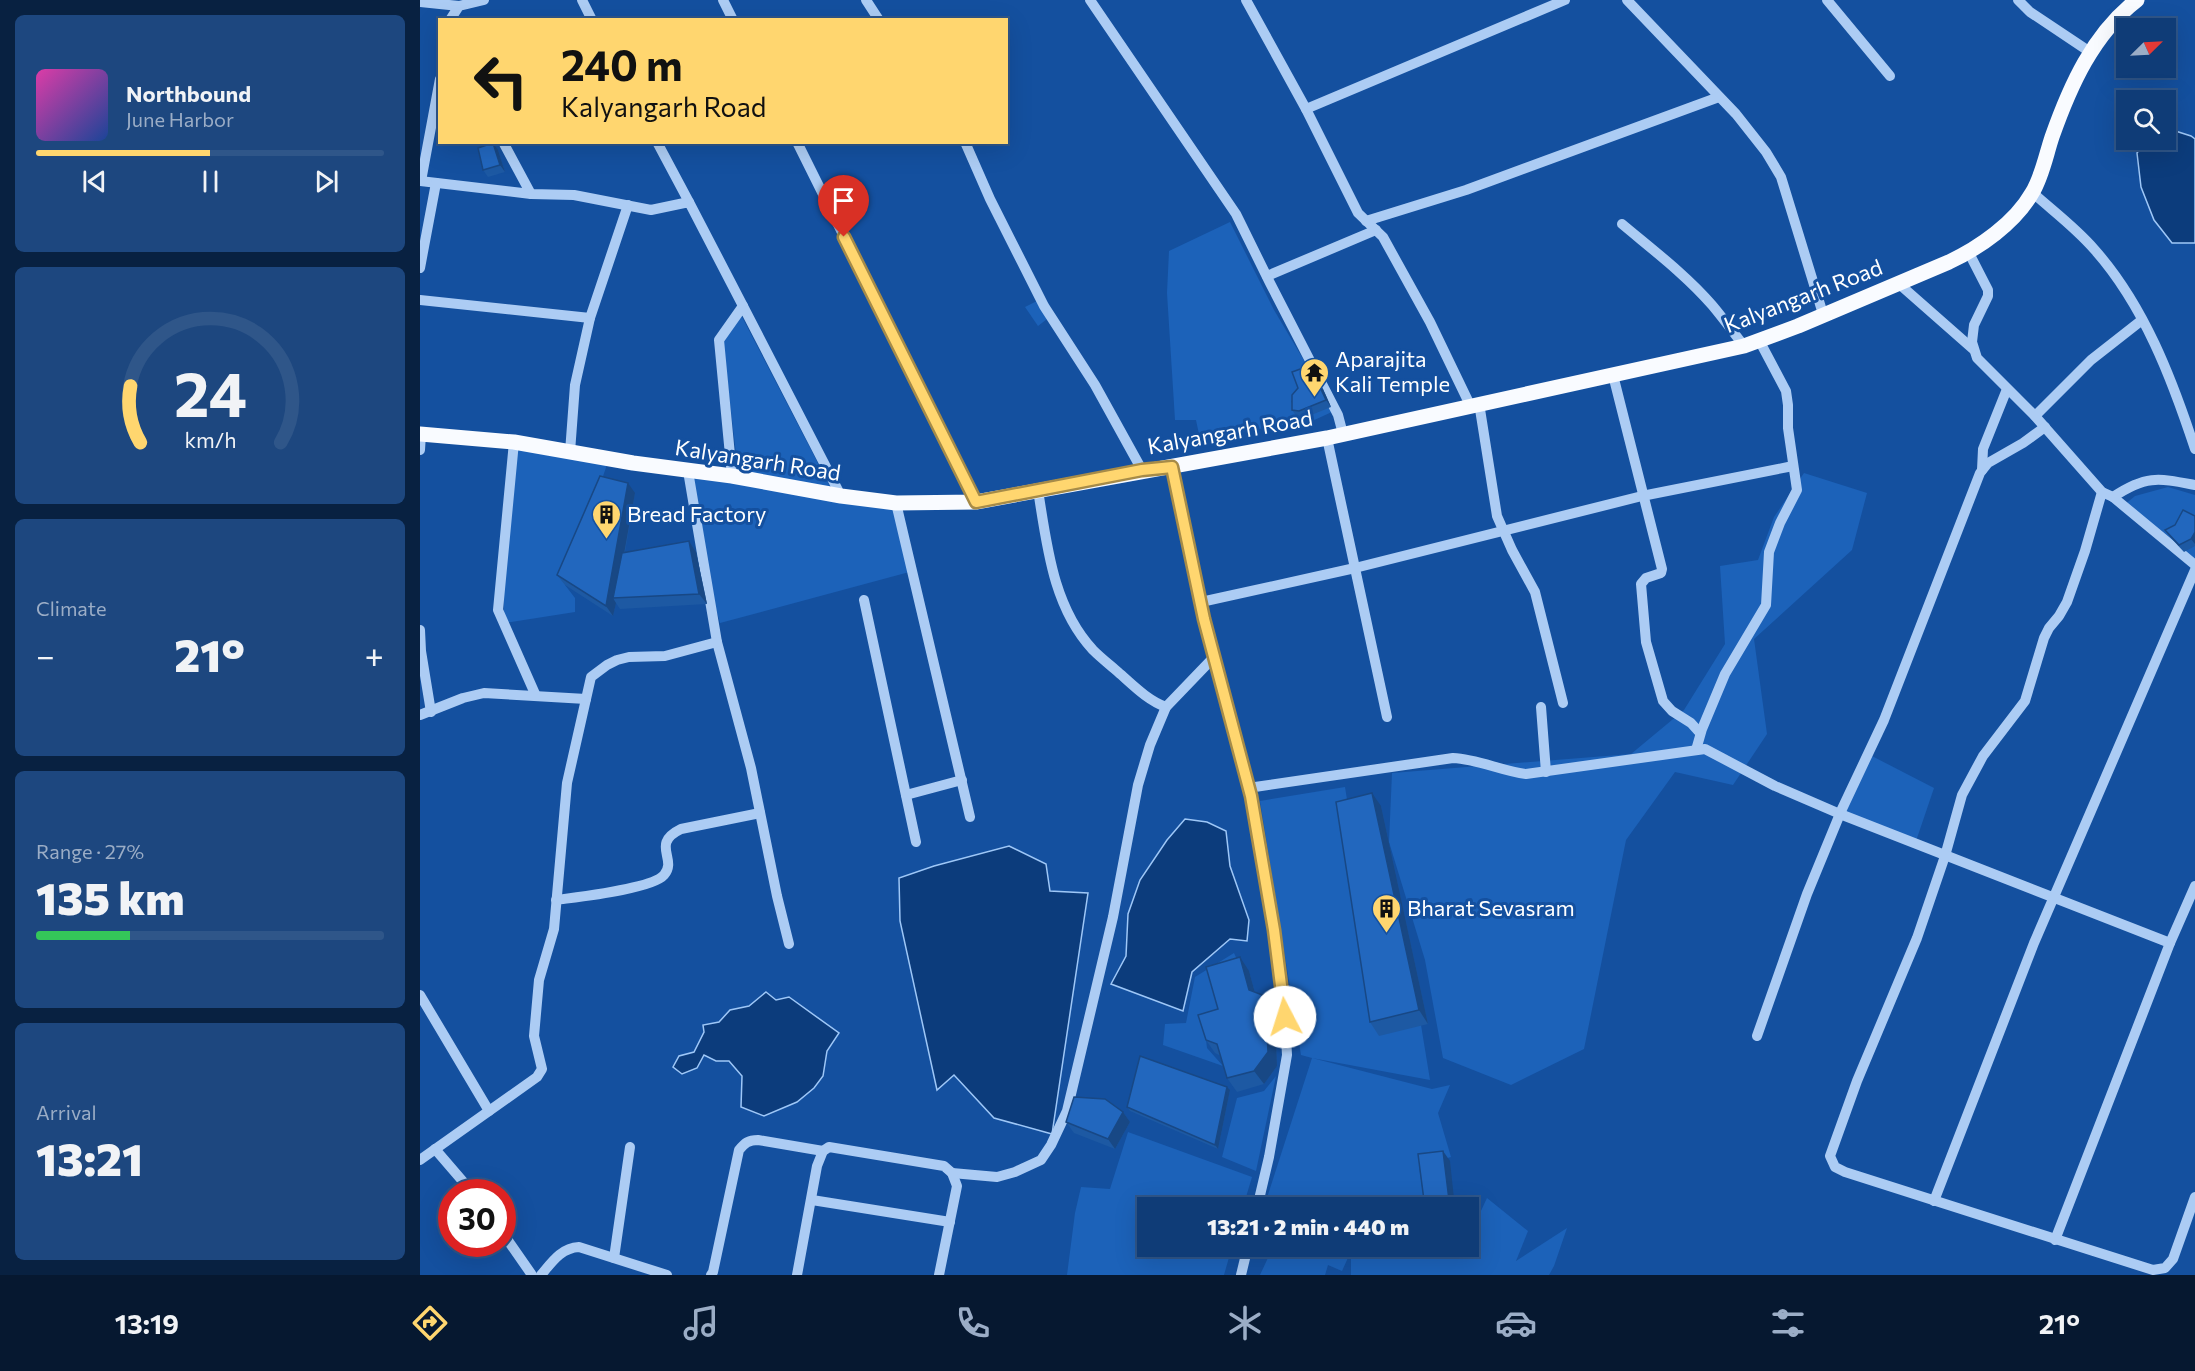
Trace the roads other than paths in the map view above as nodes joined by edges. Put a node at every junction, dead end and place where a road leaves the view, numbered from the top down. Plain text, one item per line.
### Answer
1 (484, 0) edge
2 (582, 0) edge
3 (723, 0) edge
4 (867, 0) edge
5 (1090, 0) edge
6 (1246, 0) edge
7 (1564, 0) edge
8 (1627, 0) edge
9 (1827, 0) edge
10 (2018, 0) edge
11 (2137, 0) edge
12 (420, 2) edge
13 (459, 6) junction
14 (451, 18) edge
15 (591, 18) edge
16 (732, 18) edge
17 (878, 18) edge
18 (2090, 52) junction
19 (1890, 76) dead end
20 (438, 90) edge
21 (1719, 97) junction
22 (1306, 109) junction
23 (504, 144) edge
24 (658, 144) edge
25 (798, 144) edge
26 (966, 144) edge
27 (421, 181) edge
28 (436, 183) junction
29 (2033, 193) junction
30 (531, 194) junction
31 (689, 202) junction
32 (628, 205) junction
33 (1366, 221) junction
34 (1622, 224) dead end
35 (1376, 230) junction
36 (1969, 253) junction
37 (420, 268) edge
38 (1267, 276) junction
39 (1898, 283) junction
40 (420, 300) edge
41 (743, 306) junction
42 (1823, 314) junction
43 (590, 318) junction
44 (2142, 320) junction
45 (1759, 340) junction
46 (1744, 346) junction
47 (1973, 349) junction
48 (1613, 375) junction
49 (2007, 389) junction
50 (1474, 404) junction
51 (2035, 416) junction
52 (2045, 427) junction
53 (420, 434) edge
54 (1343, 434) junction
55 (1327, 438) junction
56 (514, 442) junction
57 (2195, 449) edge
58 (420, 450) edge
59 (570, 452) junction
60 (1793, 466) junction
61 (1172, 467) junction
62 (1142, 470) junction
63 (1982, 470) junction
64 (688, 471) junction
65 (732, 477) junction
66 (2195, 485) edge
67 (1038, 490) junction
68 (2102, 492) junction
69 (841, 496) junction
70 (1642, 496) junction
71 (2113, 497) junction
72 (976, 502) junction
73 (896, 503) junction
74 (1503, 531) junction
75 (2195, 565) edge
76 (1355, 567) junction
77 (2195, 570) edge
78 (864, 600) dead end
79 (1201, 602) junction
80 (420, 630) edge
81 (717, 642) junction
82 (1215, 656) junction
83 (536, 696) junction
84 (586, 699) junction
85 (1563, 703) dead end
86 (1166, 707) junction
87 (1542, 707) dead end
88 (426, 713) edge
89 (1387, 717) dead end
90 (1700, 733) junction
91 (1696, 750) junction
92 (1546, 772) junction
93 (962, 780) junction
94 (1248, 788) junction
95 (906, 795) junction
96 (760, 813) junction
97 (1840, 814) junction
98 (970, 817) dead end
99 (916, 842) dead end
100 (1945, 856) junction
101 (2195, 886) edge
102 (2053, 898) junction
103 (556, 900) junction
104 (2170, 943) junction
105 (789, 944) dead end
106 (420, 995) edge
107 (1757, 1036) dead end
108 (489, 1111) junction
109 (630, 1146) dead end
110 (435, 1149) junction
111 (823, 1151) junction
112 (420, 1160) edge
113 (952, 1173) junction
114 (461, 1179) edge
115 (1260, 1197) edge
116 (2195, 1197) edge
117 (812, 1200) junction
118 (1934, 1201) junction
119 (950, 1222) junction
120 (2055, 1240) junction
121 (516, 1252) edge
122 (1245, 1257) edge
123 (614, 1258) junction
124 (532, 1275) edge
125 (541, 1275) edge
126 (667, 1275) edge
127 (711, 1275) edge
128 (797, 1275) edge
129 (939, 1275) edge
130 (1241, 1275) edge

1 - 13 street
2 - 15 street
3 - 16 street
4 - 17 street
5 - 38 street
6 - 22 street
7 - 22 street
8 - 21 street
9 - 19 street
10 - 18 street
11 - 18 main road, Kalyangarh Road
12 - 13 street
13 - 14 street
18 - 29 main road, Kalyangarh Road
20 - 27 street
21 - 33 street
21 - 42 street
22 - 33 street
23 - 30 street
24 - 31 street
25 - 72 street
26 - 62 street
27 - 28 street
28 - 30 street
28 - 37 street
29 - 36 main road, Kalyangarh Road
29 - 44 street
30 - 32 street
31 - 32 street
31 - 41 street
32 - 43 street
33 - 35 street
34 - 46 street
35 - 38 street
35 - 50 street
36 - 39 main road, Kalyangarh Road
36 - 47 street
38 - 54 street
39 - 42 main road, Kalyangarh Road
39 - 47 street
40 - 43 street
41 - 65 street
41 - 69 street
42 - 45 main road, Kalyangarh Road
43 - 59 street
44 - 51 street
44 - 57 street
45 - 46 main road, Kalyangarh Road
45 - 60 street
46 - 48 main road, Kalyangarh Road
47 - 49 street
48 - 50 main road, Kalyangarh Road
48 - 70 street
49 - 51 street
49 - 63 street
50 - 54 main road, Kalyangarh Road
50 - 74 street
51 - 52 street
52 - 63 street
52 - 68 street
53 - 56 main road, Kalyangarh Road
53 - 58 street
54 - 55 main road, Kalyangarh Road
55 - 61 main road, Kalyangarh Road
55 - 76 street
56 - 59 main road, Kalyangarh Road
56 - 83 street
59 - 64 main road, Kalyangarh Road
60 - 70 street
60 - 90 street
61 - 62 main road, Kalyangarh Road
61 - 79 street
62 - 67 main road, Kalyangarh Road
63 - 97 street
64 - 65 main road, Kalyangarh Road
64 - 81 street
65 - 69 main road, Kalyangarh Road
66 - 71 street
67 - 72 main road, Kalyangarh Road
67 - 86 street
68 - 71 street
68 - 100 street
69 - 73 main road, Kalyangarh Road
70 - 74 street
70 - 90 street
71 - 75 street
72 - 73 main road, Kalyangarh Road
73 - 93 street
74 - 76 street
74 - 85 street
76 - 79 street
76 - 89 street
77 - 102 street
78 - 95 street
79 - 82 street
80 - 88 street
81 - 84 street
81 - 96 street
82 - 86 street
82 - 94 street
83 - 84 street
83 - 88 street
84 - 103 street
86 - 113 street
87 - 92 street
90 - 91 street
91 - 92 street
91 - 97 street
92 - 94 street
93 - 95 street
93 - 98 street
94 - 115 street
95 - 99 street
96 - 103 street
96 - 105 street
97 - 100 street
97 - 107 street
100 - 102 street
100 - 118 street
101 - 104 street
102 - 104 street
102 - 118 street
103 - 108 street
104 - 120 street
106 - 108 street
108 - 110 street
109 - 123 street
110 - 112 street
110 - 114 street
111 - 113 street
111 - 117 street
111 - 127 street
113 - 119 street
116 - 120 street
117 - 119 street
117 - 128 street
118 - 120 street
119 - 129 street
121 - 124 street
122 - 130 street
123 - 125 street
123 - 126 street

